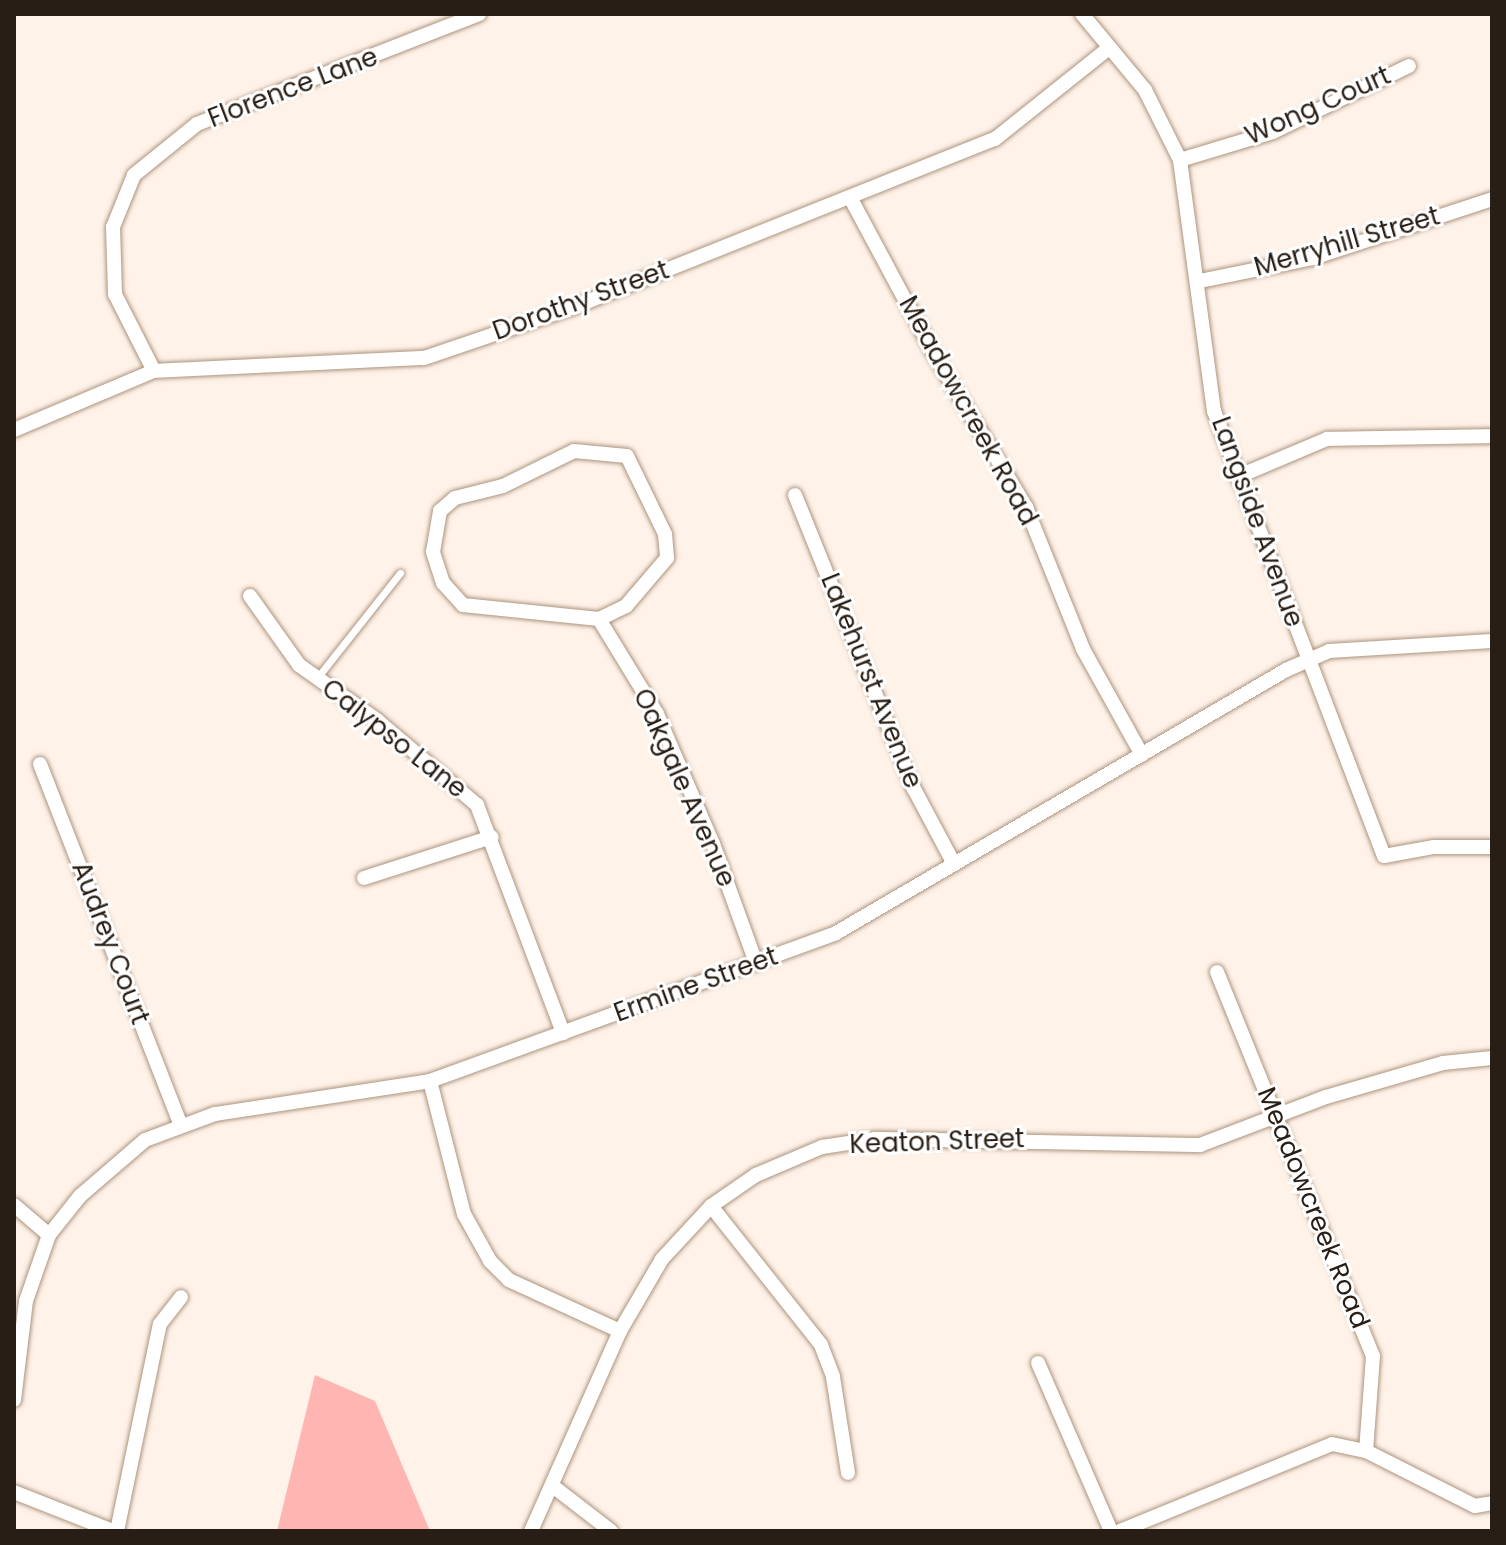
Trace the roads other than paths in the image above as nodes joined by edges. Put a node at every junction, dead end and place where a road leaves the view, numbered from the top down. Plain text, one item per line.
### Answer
1 (479, 14) edge
2 (1082, 14) edge
3 (1109, 48) junction
4 (1409, 66) dead end
5 (1180, 160) junction
6 (851, 199) junction
7 (1492, 199) edge
8 (1200, 281) junction
9 (154, 371) junction
10 (14, 430) edge
11 (1492, 436) edge
12 (1237, 477) junction
13 (795, 495) dead end
14 (400, 573) dead end
15 (250, 596) dead end
16 (599, 619) junction
17 (1492, 641) edge
18 (1308, 659) junction
19 (317, 678) junction
20 (1142, 755) junction
21 (40, 764) dead end
22 (492, 837) junction
23 (1492, 847) edge
24 (954, 864) junction
25 (364, 878) dead end
26 (756, 963) junction
27 (1217, 972) dead end
28 (563, 1033) junction
29 (1492, 1058) edge
30 (430, 1081) junction
31 (1277, 1115) junction
32 (180, 1123) junction
33 (14, 1205) edge
34 (711, 1206) junction
35 (49, 1235) junction
36 (181, 1297) dead end
37 (620, 1331) junction
38 (1038, 1363) dead end
39 (14, 1400) edge
40 (1366, 1451) junction
41 (848, 1473) dead end
42 (554, 1487) junction
43 (14, 1492) edge
44 (1492, 1503) edge
45 (115, 1531) edge
46 (531, 1531) edge
47 (611, 1531) edge
48 (1111, 1531) edge
49 (1120, 1531) edge

1 - 9 street, Florence Lane
2 - 3 street, Langside Avenue
3 - 5 street, Langside Avenue
3 - 6 street, Dorothy Street
4 - 5 street, Wong Court
5 - 8 street, Langside Avenue
6 - 9 street, Dorothy Street
6 - 20 street, Meadowcreek Road
7 - 8 street, Merryhill Street
8 - 12 street, Langside Avenue
9 - 10 street, Dorothy Street
11 - 12 street
12 - 18 street, Langside Avenue
13 - 24 street, Lakehurst Avenue
14 - 19 lane
15 - 19 street, Calypso Lane
16 - 16 street
16 - 26 street, Oakgale Avenue
17 - 18 street, Ermine Street
18 - 20 street, Ermine Street
18 - 23 street, Langside Avenue
19 - 22 street, Calypso Lane
20 - 24 street, Ermine Street
21 - 32 street, Audrey Court
22 - 25 street
22 - 28 street, Calypso Lane
24 - 26 street, Ermine Street
26 - 28 street, Ermine Street
27 - 31 street, Meadowcreek Road
28 - 30 street, Ermine Street
29 - 31 street, Keaton Street
30 - 32 street, Ermine Street
30 - 37 street
31 - 34 street, Keaton Street
31 - 40 street, Meadowcreek Road
32 - 35 street, Ermine Street
33 - 35 street
34 - 37 street, Keaton Street
34 - 41 street
35 - 39 street, Ermine Street
36 - 45 street
37 - 42 street, Keaton Street
38 - 48 street
40 - 44 street
40 - 49 street
42 - 46 street, Keaton Street
42 - 47 street
43 - 45 street

